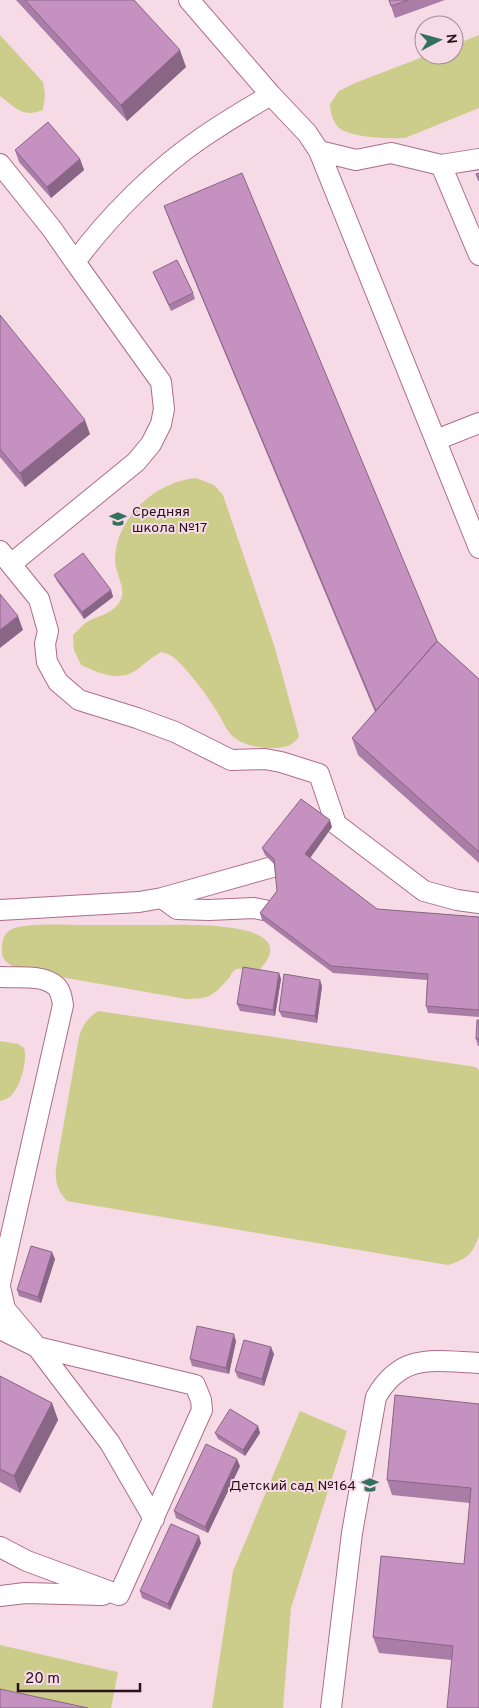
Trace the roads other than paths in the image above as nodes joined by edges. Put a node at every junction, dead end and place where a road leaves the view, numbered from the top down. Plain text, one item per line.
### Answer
1 (196, 2) edge
2 (271, 95) junction
3 (320, 151) junction
4 (479, 159) edge
5 (0, 164) edge
6 (441, 165) junction
7 (479, 255) edge
8 (75, 262) junction
9 (479, 423) edge
10 (436, 440) junction
11 (479, 548) edge
12 (6, 558) edge
13 (276, 866) edge
14 (162, 898) junction
15 (479, 903) edge
16 (0, 910) edge
17 (269, 911) edge
18 (0, 977) edge
19 (0, 1285) edge
20 (0, 1329) edge
21 (37, 1347) junction
22 (479, 1363) edge
23 (154, 1519) junction
24 (0, 1546) edge
25 (119, 1595) junction
26 (0, 1596) edge
27 (331, 1708) edge

1 - 2 lane
2 - 3 lane
2 - 8 lane
3 - 6 lane
3 - 10 lane
4 - 6 lane
5 - 8 lane
6 - 7 lane
8 - 12 lane
9 - 10 lane
10 - 11 lane
12 - 15 lane
13 - 14 lane
14 - 16 lane
14 - 17 lane
18 - 19 lane
19 - 21 lane
20 - 21 lane
21 - 23 lane
21 - 23 lane
22 - 27 lane
23 - 25 lane
24 - 25 lane
25 - 26 lane

